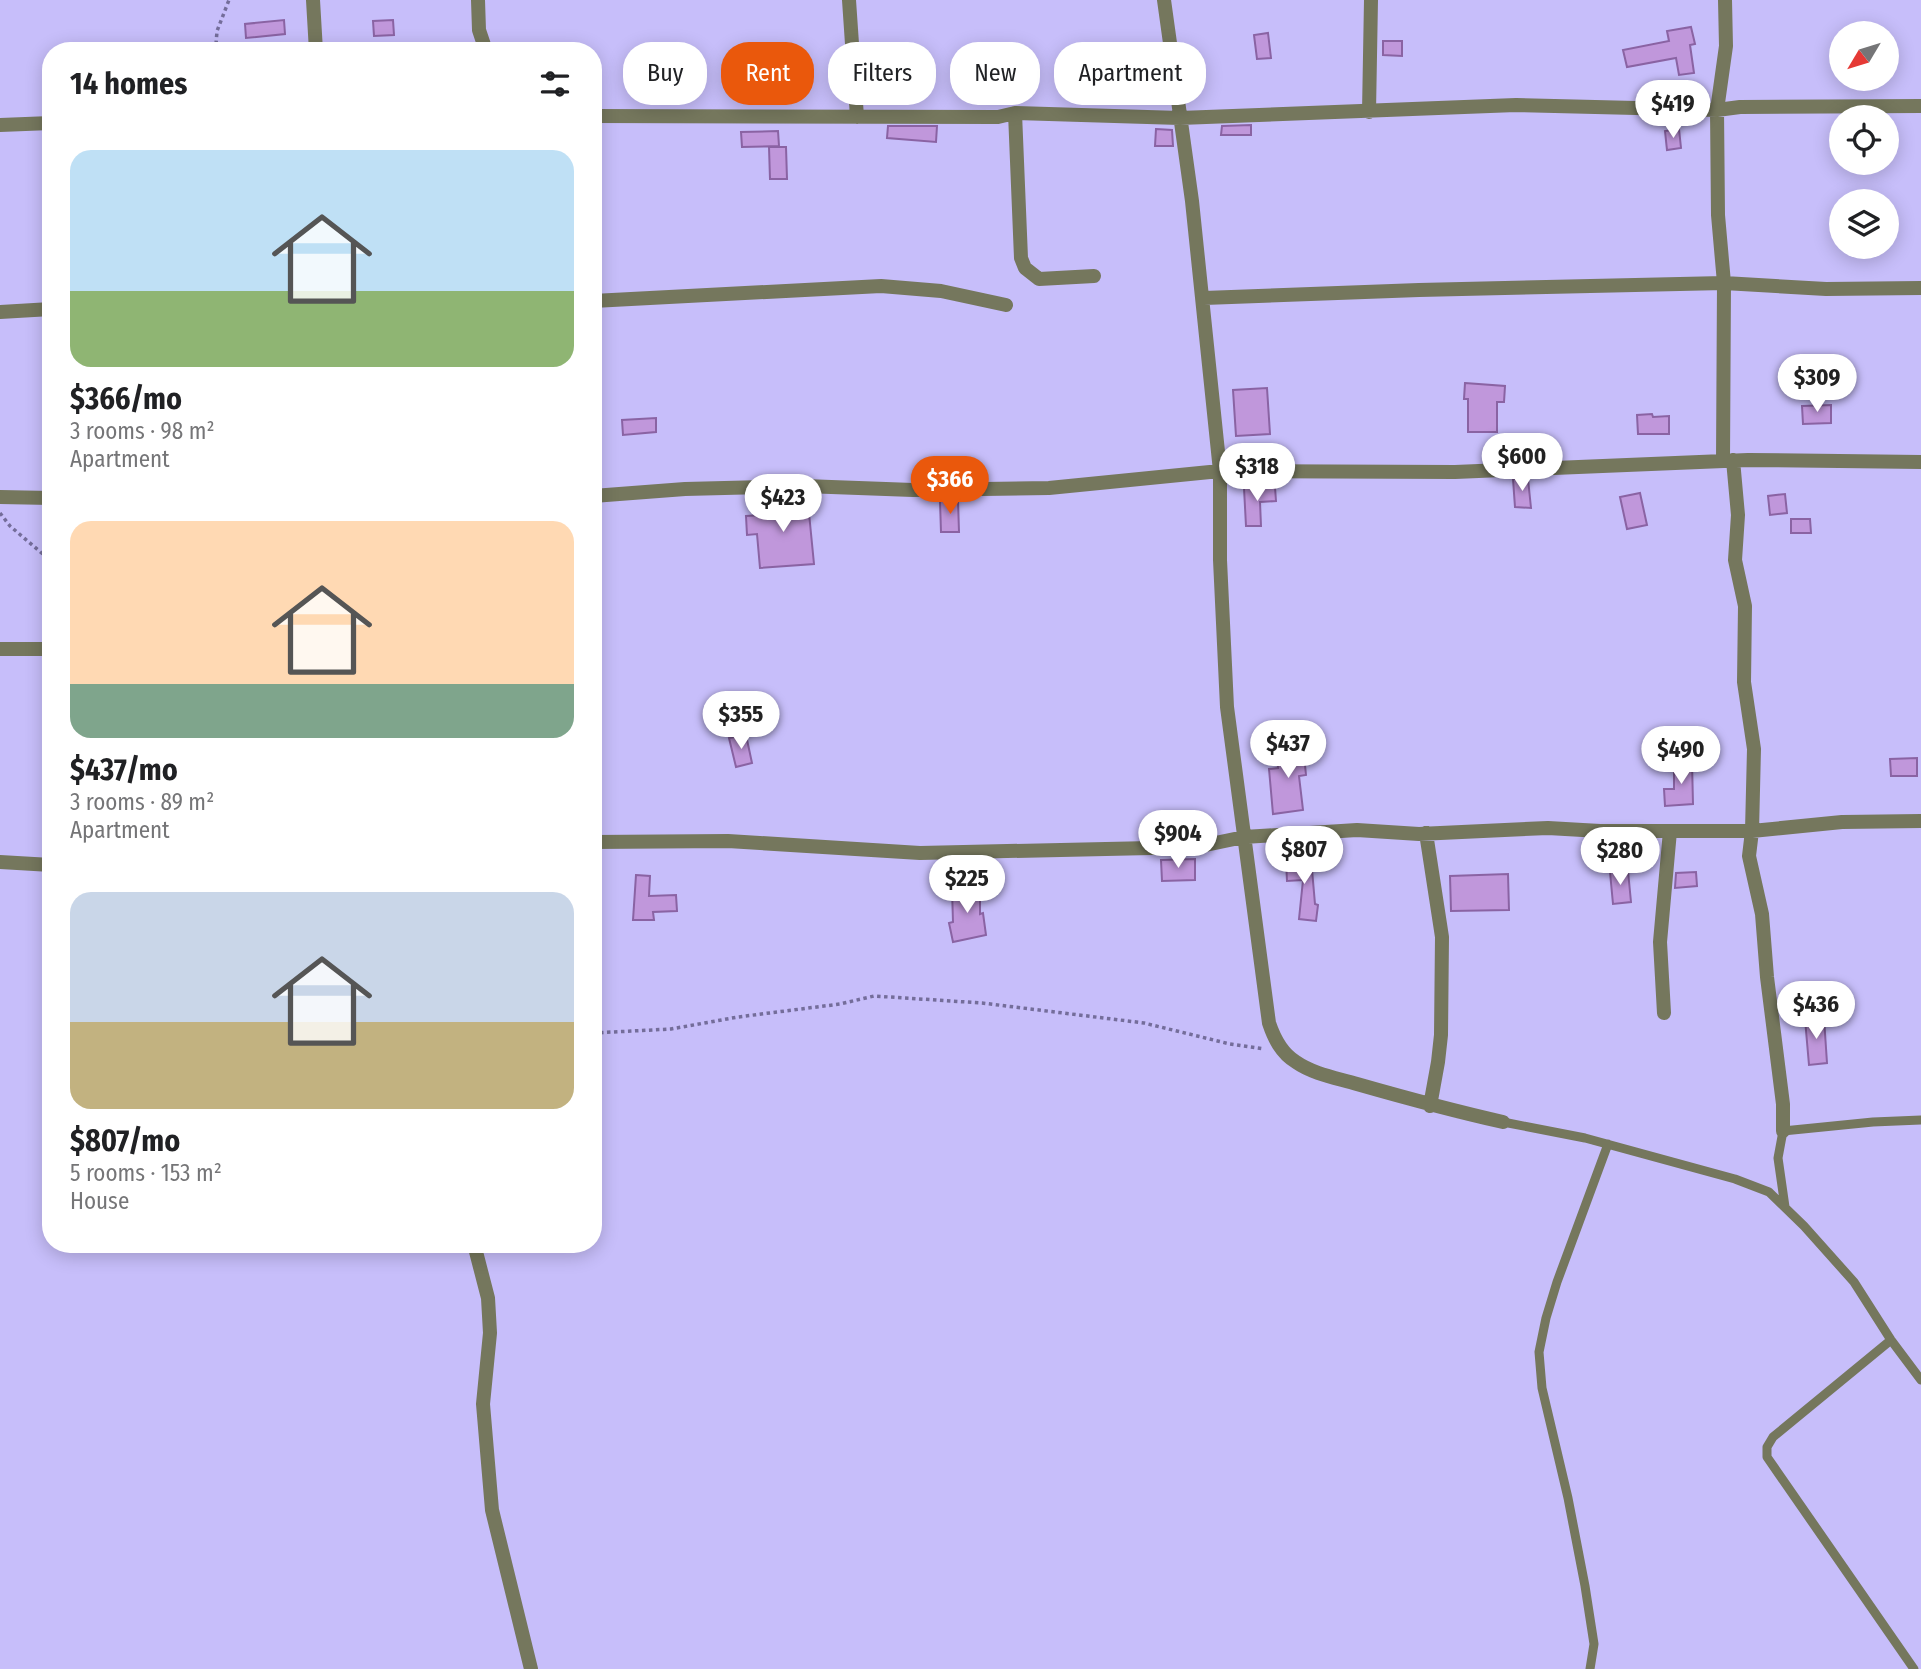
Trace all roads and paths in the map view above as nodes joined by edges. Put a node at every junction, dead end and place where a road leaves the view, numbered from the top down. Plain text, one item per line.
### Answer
1 (229, 0) edge
2 (313, 0) edge
3 (478, 0) edge
4 (849, 0) edge
5 (1164, 0) edge
6 (1371, 0) edge
7 (1725, 0) edge
8 (216, 42) edge
9 (315, 42) edge
10 (483, 42) edge
11 (1921, 106) edge
12 (1717, 110) junction
13 (1369, 112) junction
14 (1014, 113) junction
15 (602, 116) edge
16 (857, 117) junction
17 (1180, 118) junction
18 (42, 123) edge
19 (0, 125) edge
20 (1094, 276) dead end
21 (1724, 283) junction
22 (1921, 288) edge
23 (1203, 298) junction
24 (602, 301) edge
25 (1006, 305) dead end
26 (42, 310) edge
27 (0, 312) edge
28 (1728, 460) junction
29 (1921, 461) edge
30 (1220, 471) junction
31 (602, 495) edge
32 (0, 497) edge
33 (42, 498) edge
34 (0, 513) edge
35 (42, 553) edge
36 (0, 649) edge
37 (42, 649) edge
38 (1921, 821) edge
39 (1670, 831) junction
40 (1752, 831) junction
41 (1426, 833) junction
42 (1244, 837) junction
43 (602, 842) edge
44 (0, 862) edge
45 (42, 864) edge
46 (1664, 1013) dead end
47 (602, 1032) edge
48 (1280, 1049) junction
49 (1430, 1105) junction
50 (1921, 1120) edge
51 (1503, 1122) joint
52 (1783, 1131) junction
53 (1608, 1144) junction
54 (1785, 1207) junction
55 (476, 1253) edge
56 (1891, 1339) junction
57 (1921, 1380) edge
58 (531, 1669) edge
59 (1590, 1669) edge
60 (1914, 1669) edge

1 - 8 path
2 - 9 street
3 - 10 street
4 - 16 street
5 - 17 street
6 - 13 street
7 - 12 street
11 - 12 street
12 - 13 street
12 - 21 street
13 - 17 street
14 - 16 street
14 - 17 street
14 - 20 street
15 - 16 street
17 - 23 street
18 - 19 street
21 - 22 street
21 - 23 street
21 - 28 street
23 - 30 street
24 - 25 street
26 - 27 street
28 - 29 street
28 - 30 street
28 - 40 street
30 - 31 street
30 - 42 street
32 - 33 street
34 - 35 path
36 - 37 street
38 - 40 street
39 - 40 street
39 - 41 street
39 - 46 street
40 - 52 street
41 - 42 street
41 - 49 street
42 - 43 street
42 - 48 street
44 - 45 street
47 - 48 path
48 - 49 street
49 - 51 street
50 - 52 lane
51 - 53 lane
52 - 54 lane
53 - 54 lane
53 - 59 lane
54 - 56 lane
55 - 58 street
56 - 57 lane
56 - 60 lane

